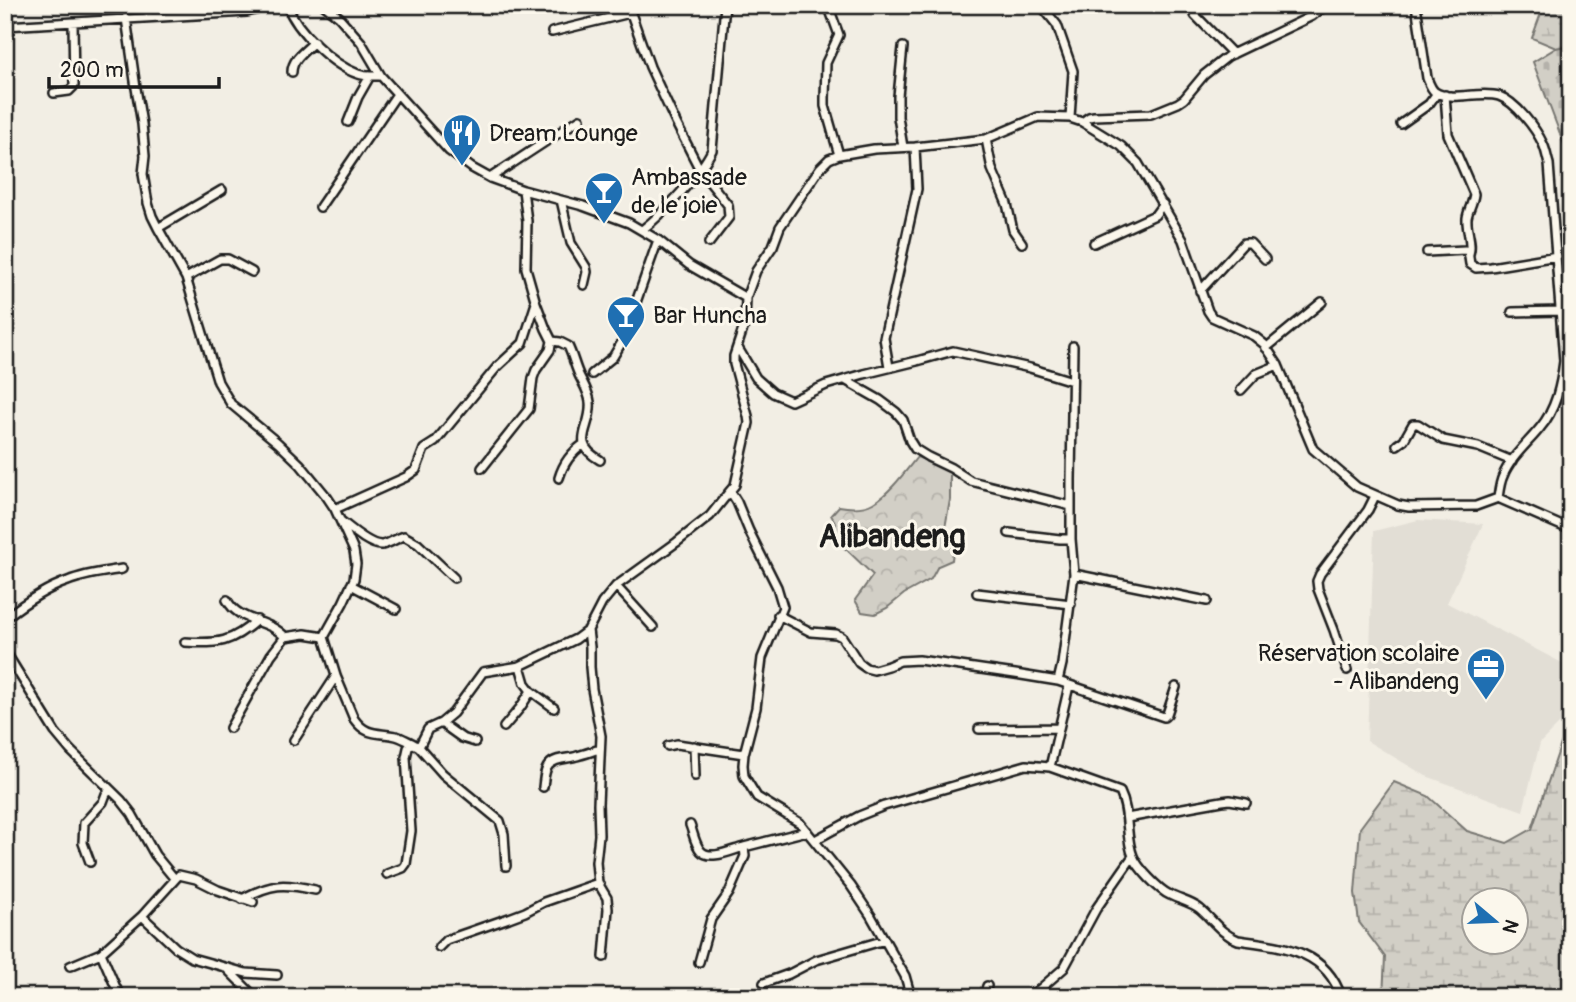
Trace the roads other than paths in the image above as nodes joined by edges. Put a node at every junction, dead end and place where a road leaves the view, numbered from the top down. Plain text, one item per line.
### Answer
1 (148, 5) edge
2 (212, 5) edge
3 (275, 5) edge
4 (287, 5) edge
5 (324, 5) edge
6 (725, 5) edge
7 (828, 5) edge
8 (1041, 5) edge
9 (1326, 5) edge
10 (1416, 5) edge
11 (629, 9) edge
12 (213, 15) junction
13 (1195, 15) dead end
14 (148, 17) junction
15 (126, 19) junction
16 (73, 23) junction
17 (5, 26) edge
18 (552, 32) dead end
19 (314, 42) junction
20 (903, 47) dead end
21 (1233, 54) junction
22 (292, 72) dead end
23 (370, 76) junction
24 (381, 76) junction
25 (54, 93) dead end
26 (397, 94) junction
27 (1441, 94) junction
28 (1070, 118) junction
29 (580, 119) dead end
30 (348, 122) dead end
31 (1082, 122) junction
32 (1401, 124) dead end
33 (986, 139) junction
34 (903, 147) junction
35 (915, 147) junction
36 (839, 155) junction
37 (700, 170) junction
38 (490, 178) junction
39 (222, 190) dead end
40 (523, 190) junction
41 (561, 200) junction
42 (1163, 204) junction
43 (320, 207) dead end
44 (158, 228) junction
45 (642, 229) junction
46 (658, 240) junction
47 (709, 243) dead end
48 (1022, 243) dead end
49 (1094, 243) dead end
50 (1427, 252) dead end
51 (1469, 254) junction
52 (1556, 256) junction
53 (1265, 259) dead end
54 (252, 272) dead end
55 (186, 278) junction
56 (584, 285) dead end
57 (1200, 291) junction
58 (746, 298) junction
59 (1322, 302) dead end
60 (536, 303) junction
61 (1560, 311) junction
62 (1512, 312) dead end
63 (552, 341) junction
64 (1073, 346) dead end
65 (738, 348) junction
66 (1266, 348) junction
67 (1278, 365) junction
68 (889, 367) junction
69 (592, 374) dead end
70 (845, 380) junction
71 (1072, 381) junction
72 (1241, 390) dead end
73 (584, 444) junction
74 (1397, 445) dead end
75 (600, 460) dead end
76 (1512, 461) junction
77 (482, 468) dead end
78 (559, 478) dead end
79 (730, 491) junction
80 (1375, 496) junction
81 (1498, 498) junction
82 (1071, 506) junction
83 (335, 509) junction
84 (340, 520) junction
85 (1571, 530) edge
86 (1009, 533) dead end
87 (1071, 539) junction
88 (122, 569) dead end
89 (1074, 574) junction
90 (454, 578) dead end
91 (351, 585) junction
92 (616, 586) junction
93 (977, 593) dead end
94 (227, 600) dead end
95 (1207, 601) dead end
96 (1071, 604) junction
97 (396, 609) dead end
98 (778, 615) junction
99 (5, 618) edge
100 (257, 620) junction
101 (653, 627) dead end
102 (588, 631) junction
103 (285, 637) junction
104 (324, 637) junction
105 (185, 642) dead end
106 (5, 651) edge
107 (520, 666) junction
108 (1347, 670) dead end
109 (336, 676) junction
110 (1058, 681) junction
111 (1069, 686) junction
112 (1175, 687) dead end
113 (531, 691) junction
114 (554, 708) dead end
115 (441, 723) junction
116 (504, 727) dead end
117 (230, 728) dead end
118 (1058, 728) junction
119 (979, 729) dead end
120 (294, 740) dead end
121 (475, 742) dead end
122 (416, 745) junction
123 (668, 746) dead end
124 (694, 746) junction
125 (600, 749) junction
126 (744, 754) junction
127 (1049, 768) junction
128 (695, 776) dead end
129 (543, 787) dead end
130 (110, 790) junction
131 (1246, 803) dead end
132 (1127, 818) junction
133 (690, 825) dead end
134 (807, 831) junction
135 (815, 839) junction
136 (744, 847) junction
137 (1133, 856) junction
138 (90, 862) dead end
139 (506, 866) dead end
140 (387, 874) dead end
141 (174, 878) junction
142 (598, 883) junction
143 (315, 890) dead end
144 (242, 899) junction
145 (253, 902) dead end
146 (142, 916) junction
147 (884, 940) junction
148 (439, 947) dead end
149 (101, 953) junction
150 (604, 957) dead end
151 (699, 962) dead end
152 (70, 966) dead end
153 (227, 969) junction
154 (277, 975) dead end
155 (764, 983) dead end
156 (987, 986) dead end
157 (120, 997) edge
158 (255, 997) edge
159 (911, 997) edge
160 (984, 997) edge
161 (1027, 997) edge
162 (1340, 997) edge

1 - 14 street
2 - 12 street
3 - 12 street
4 - 19 street
5 - 24 street
6 - 37 street
7 - 36 street
8 - 28 street
9 - 21 street
10 - 27 street
11 - 18 street
11 - 37 street
12 - 14 street
13 - 21 street
14 - 15 street
15 - 16 street
15 - 44 street
16 - 17 street
16 - 25 street
19 - 22 street
19 - 23 street
20 - 34 street
21 - 31 street
23 - 24 street
23 - 30 street
24 - 26 street
26 - 38 street
26 - 43 street
27 - 32 street
27 - 51 street
27 - 52 street
28 - 31 street
28 - 33 street
29 - 38 street
31 - 42 street
33 - 35 street
33 - 48 street
34 - 35 street
34 - 36 street
35 - 68 street
36 - 58 street
37 - 45 street
37 - 47 street
38 - 40 street
39 - 44 street
40 - 41 street
40 - 60 street
41 - 45 street
41 - 56 street
42 - 49 street
42 - 57 street
44 - 55 street
45 - 46 street
46 - 58 street
46 - 69 street
50 - 51 street
51 - 52 street
52 - 61 street
53 - 57 street
54 - 55 street
55 - 83 street
57 - 66 street
58 - 65 street
59 - 66 street
60 - 63 street
60 - 83 street
61 - 62 street
61 - 76 street
63 - 73 street
63 - 77 street
64 - 71 street
65 - 70 street
65 - 79 street
66 - 67 street
67 - 72 street
67 - 80 street
68 - 70 street
68 - 71 street
70 - 82 street
71 - 82 street
73 - 75 street
73 - 78 street
74 - 76 street
76 - 81 street
79 - 92 street
79 - 98 street
80 - 81 street
80 - 108 street
81 - 85 street
82 - 87 street
83 - 84 street
84 - 90 street
84 - 91 street
86 - 87 street
87 - 89 street
88 - 99 street
89 - 95 street
89 - 96 street
91 - 97 street
91 - 104 street
92 - 101 street
92 - 102 street
93 - 96 street
94 - 100 street
96 - 110 street
98 - 110 street
98 - 126 street
100 - 103 street
100 - 105 street
102 - 107 street
102 - 125 street
103 - 104 street
103 - 117 street
104 - 109 street
106 - 130 street
107 - 113 street
107 - 115 street
109 - 120 street
109 - 122 street
110 - 111 street
111 - 112 street
111 - 118 street
113 - 114 street
113 - 116 street
115 - 121 street
115 - 122 street
118 - 119 street
118 - 127 street
122 - 139 street
122 - 140 street
123 - 124 street
124 - 126 street
124 - 128 street
125 - 129 street
125 - 142 street
126 - 134 street
127 - 132 street
127 - 135 street
130 - 138 street
130 - 141 street
131 - 132 street
132 - 137 street
133 - 136 street
134 - 135 street
134 - 136 street
135 - 147 street
136 - 151 street
137 - 161 street
137 - 162 street
141 - 144 street
141 - 146 street
142 - 148 street
142 - 150 street
143 - 144 street
144 - 145 street
146 - 149 street
146 - 153 street
147 - 155 street
147 - 159 street
149 - 152 street
149 - 157 street
153 - 154 street
153 - 158 street
156 - 160 street

